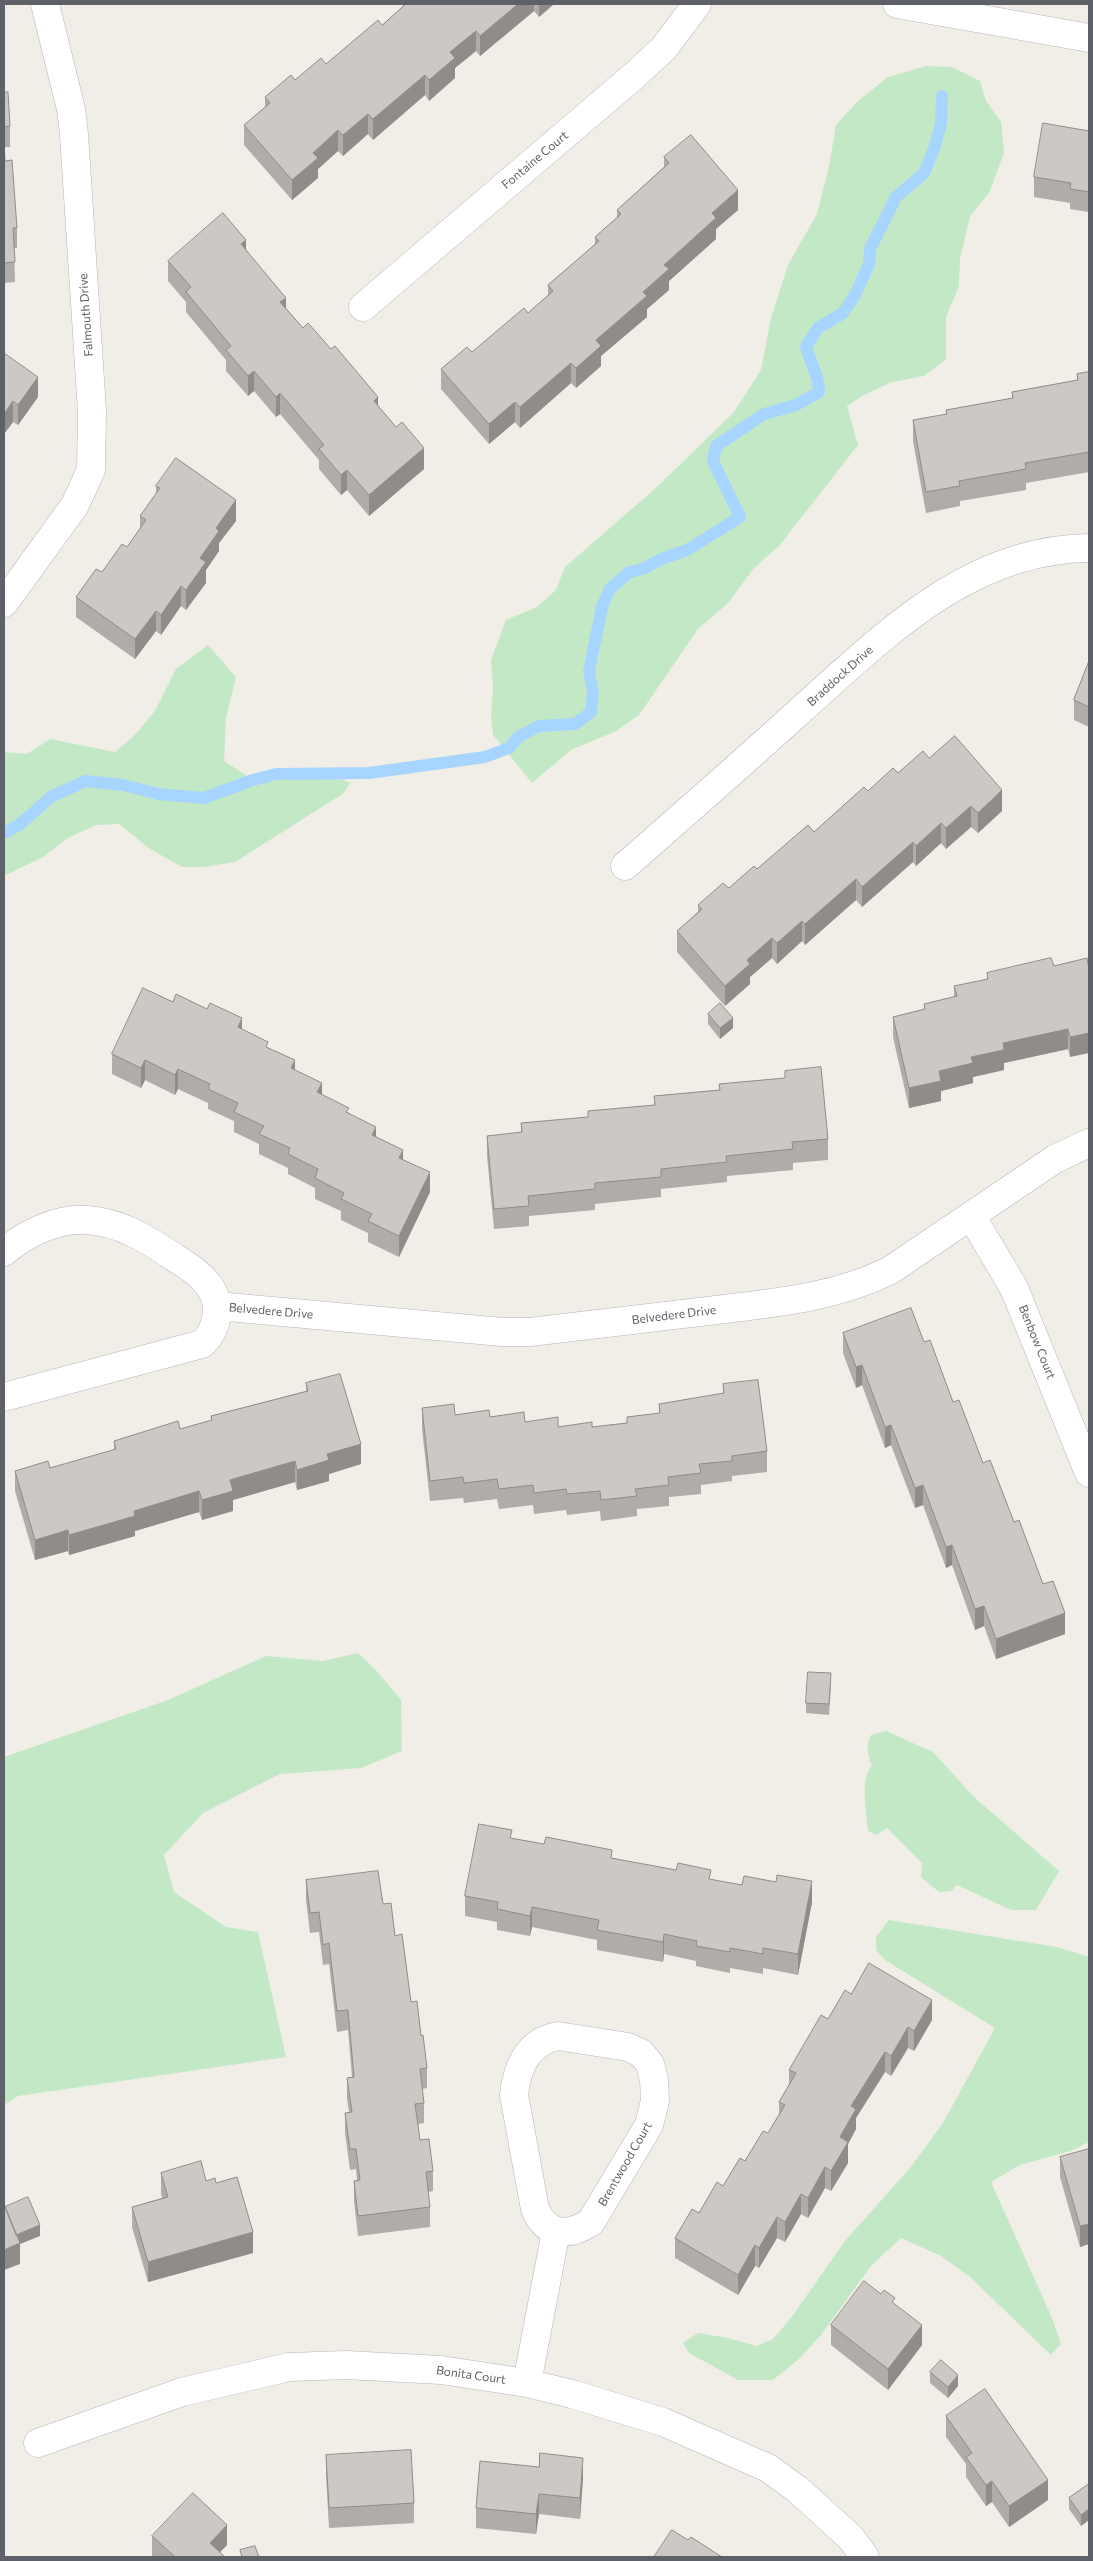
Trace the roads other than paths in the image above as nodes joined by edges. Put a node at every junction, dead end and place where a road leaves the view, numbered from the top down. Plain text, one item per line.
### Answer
1 (45, 4) edge
2 (697, 4) edge
3 (897, 4) edge
4 (1089, 38) edge
5 (363, 306) dead end
6 (1089, 548) edge
7 (4, 603) edge
8 (625, 866) dead end
9 (1089, 1143) edge
10 (972, 1217) junction
11 (4, 1252) edge
12 (217, 1306) junction
13 (4, 1397) edge
14 (1089, 1474) edge
15 (556, 2232) junction
16 (527, 2383) junction
17 (38, 2443) dead end
18 (865, 2557) edge

1 - 7 street, Falmouth Drive
2 - 5 street, Fontaine Court
3 - 4 street
6 - 8 street, Braddock Drive
9 - 10 street, Belvedere Drive
10 - 12 street, Belvedere Drive
10 - 14 street, Benbow Court
11 - 12 street, Belvedere Drive
12 - 13 street, Belvedere Drive
15 - 15 street, Brentwood Court
15 - 16 street
16 - 17 street, Bonita Court
16 - 18 street, Bonita Court

